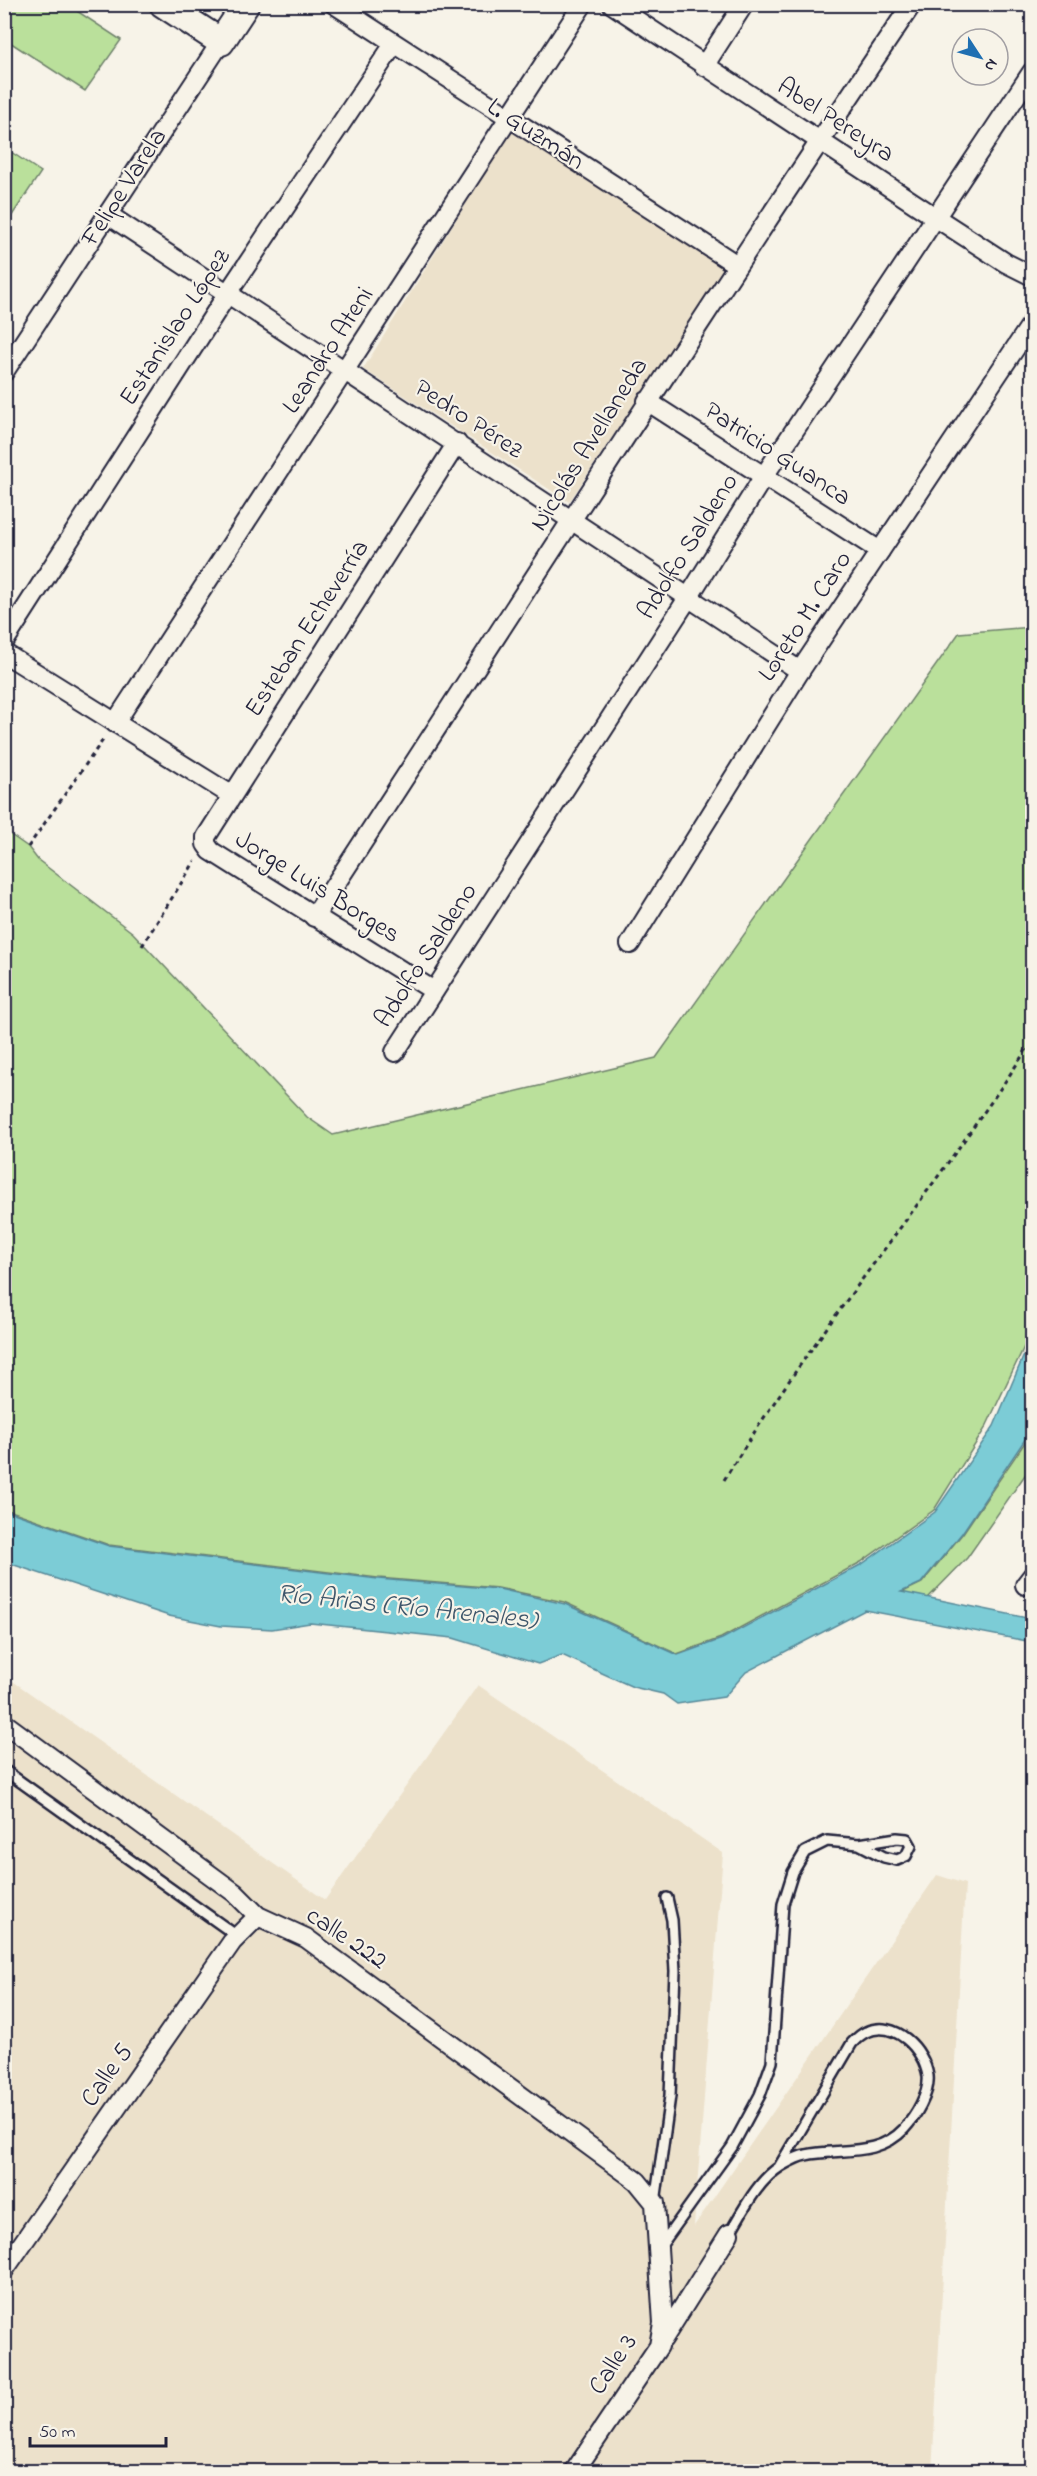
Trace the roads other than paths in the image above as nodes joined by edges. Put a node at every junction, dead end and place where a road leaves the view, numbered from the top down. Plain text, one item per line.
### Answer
1 (163, 4) edge
2 (246, 4) edge
3 (334, 4) edge
4 (583, 4) edge
5 (612, 4) edge
6 (744, 4) edge
7 (912, 4) edge
8 (221, 42) junction
9 (394, 44) junction
10 (704, 66) junction
11 (1032, 72) edge
12 (510, 118) junction
13 (819, 141) junction
14 (107, 214) junction
15 (935, 217) junction
16 (737, 265) junction
17 (1032, 276) edge
18 (228, 293) junction
19 (1032, 323) edge
20 (347, 370) junction
21 (4, 372) edge
22 (647, 401) junction
23 (458, 443) junction
24 (764, 476) junction
25 (573, 519) junction
26 (880, 551) junction
27 (688, 598) junction
28 (4, 642) edge
29 (4, 653) edge
30 (800, 671) junction
31 (115, 723) junction
32 (231, 795) junction
33 (206, 844) joint
34 (314, 917) junction
35 (630, 944) dead end
36 (434, 991) junction
37 (395, 1053) dead end
38 (4, 1723) edge
39 (4, 1770) edge
40 (859, 1844) junction
41 (667, 1898) dead end
42 (258, 1916) junction
43 (237, 1936) junction
44 (779, 2167) junction
45 (656, 2203) junction
46 (729, 2234) joint
47 (658, 2249) junction
48 (4, 2270) edge
49 (658, 2346) junction
50 (574, 2472) edge

1 - 8 street
2 - 8 street, Felipe Varela
3 - 9 street, L. Guzmán
4 - 12 street, Leandro Ateni
5 - 10 street, Abel Pereyra
6 - 10 street
7 - 13 street, Nicolás Avellaneda
8 - 14 street, Felipe Varela
9 - 12 street, L. Guzmán
9 - 18 street, Estanislao López
10 - 13 street, Abel Pereyra
11 - 15 street, Adolfo Saldeno
12 - 16 street, L. Guzmán
12 - 20 street, Leandro Ateni
13 - 15 street, Abel Pereyra
13 - 16 street, Nicolás Avellaneda
14 - 18 street, Pedro Pérez
14 - 21 street, Felipe Varela
15 - 17 street, Abel Pereyra
15 - 24 street, Adolfo Saldeno
16 - 22 street, Nicolás Avellaneda
18 - 20 street, Pedro Pérez
18 - 28 street, Estanislao López
19 - 26 street, Loreto M. Caro
20 - 23 street, Pedro Pérez
20 - 31 street, Leandro Ateni
22 - 24 street, Patricio Guanca
22 - 25 street, Nicolás Avellaneda
23 - 25 street, Pedro Pérez
23 - 32 street, Esteban Echeverría
24 - 26 street, Patricio Guanca
24 - 27 street, Adolfo Saldeno
25 - 27 street, Pedro Pérez
25 - 34 street, Nicolás Avellaneda
26 - 30 street, Loreto M. Caro
27 - 30 street, Pedro Pérez
27 - 36 street, Adolfo Saldeno
29 - 31 street, Jorge Luis Borges
30 - 35 street, Loreto M. Caro
31 - 32 street, Jorge Luis Borges
32 - 33 street, Esteban Echeverría
33 - 34 street, Jorge Luis Borges
34 - 36 street, Jorge Luis Borges
36 - 37 street, Adolfo Saldeno
38 - 42 street, calle 222
39 - 43 lane
40 - 40 lane
40 - 47 lane
41 - 45 lane
42 - 43 street, Calle 5
42 - 45 street, calle 222
43 - 48 street, Calle 5
44 - 44 lane
44 - 46 lane
45 - 47 street, Calle 3
46 - 49 street
47 - 49 street, Calle 3
49 - 50 street, Calle 3

